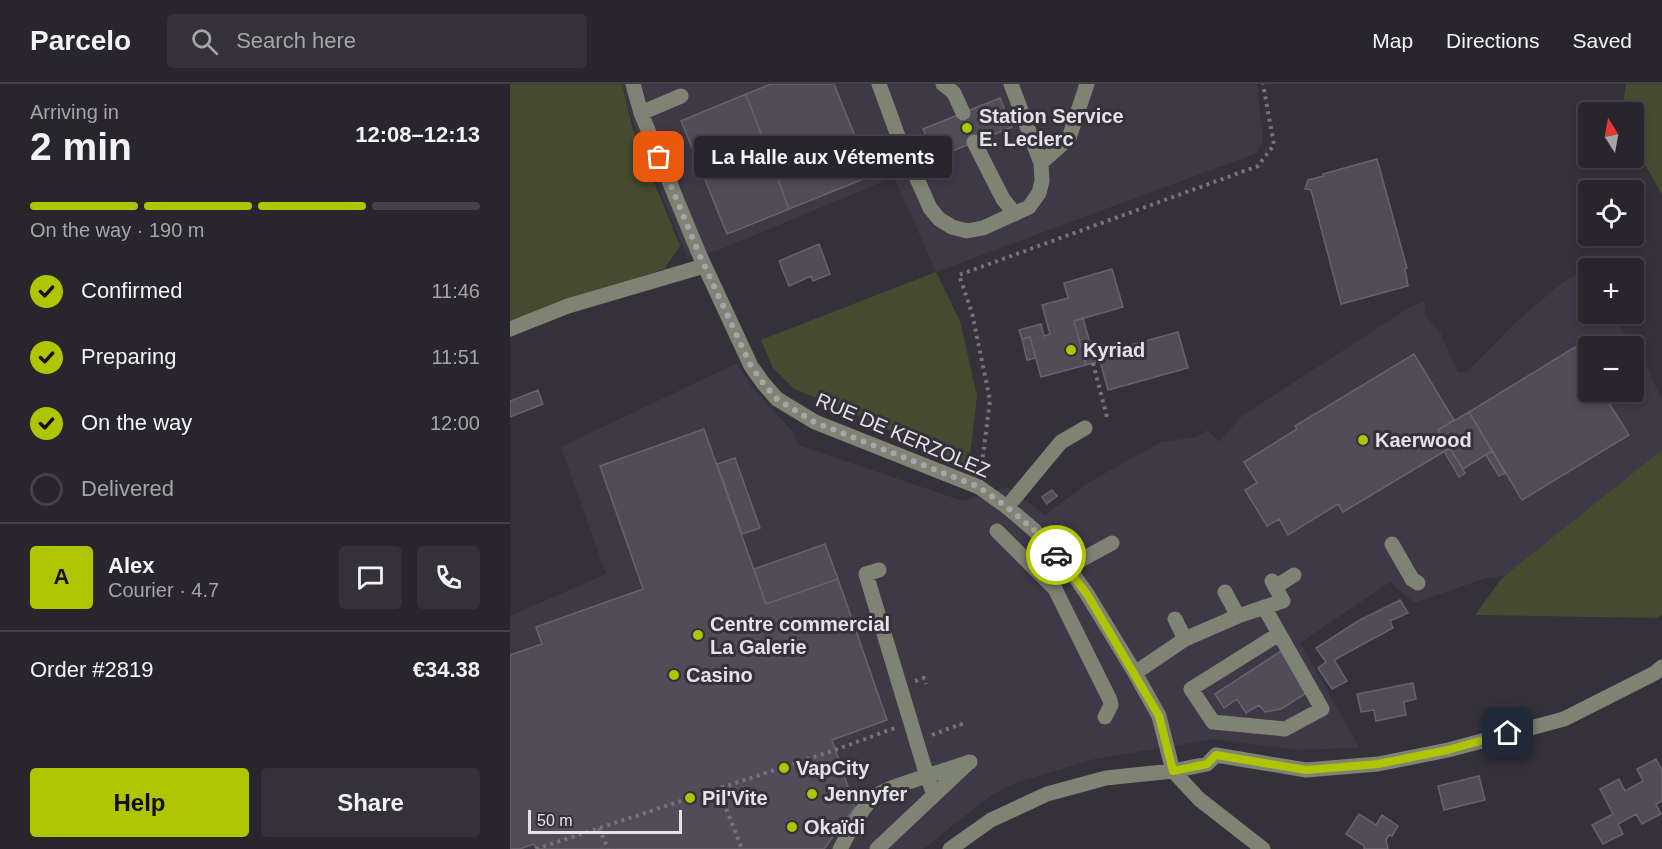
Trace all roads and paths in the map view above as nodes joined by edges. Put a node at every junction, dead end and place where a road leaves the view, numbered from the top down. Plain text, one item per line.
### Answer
1 (633, 84) edge
2 (879, 84) edge
3 (943, 84) edge
4 (1011, 84) edge
5 (1087, 84) edge
6 (1263, 84) edge
7 (681, 96) dead end
8 (641, 113) junction
9 (963, 113) tunnel mouth
10 (974, 142) tunnel mouth
11 (1041, 163) junction
12 (1016, 213) junction
13 (704, 266) junction
14 (510, 329) edge
15 (1093, 363) dead end
16 (1108, 421) dead end
17 (1085, 428) dead end
18 (979, 487) junction
19 (1007, 507) junction
20 (997, 531) dead end
21 (1112, 543) dead end
22 (1392, 544) dead end
23 (1068, 567) junction
24 (879, 570) dead end
25 (1294, 575) dead end
26 (1418, 583) dead end
27 (1225, 592) dead end
28 (1264, 607) junction
29 (1238, 616) junction
30 (1174, 620) dead end
31 (1279, 634) junction
32 (1185, 639) junction
33 (1135, 673) junction
34 (1660, 674) edge
35 (1105, 717) dead end
36 (835, 750) dead end
37 (1173, 771) junction
38 (922, 777) junction
39 (718, 788) junction
40 (934, 795) junction
41 (599, 828) junction
42 (536, 849) edge
43 (608, 849) edge
44 (742, 849) edge
45 (840, 849) edge
46 (877, 849) edge
47 (951, 849) edge
48 (1263, 849) edge

1 - 8 street, RUE DE KERZOLEZ
2 - 12 street
3 - 9 street
4 - 11 street
5 - 11 street
6 - 18 path
7 - 8 street
8 - 13 street, RUE DE KERZOLEZ
10 - 12 street
11 - 12 street
13 - 14 street
13 - 18 street, RUE DE KERZOLEZ
15 - 16 path
17 - 19 street
18 - 19 street, RUE DE KERZOLEZ
19 - 23 street, RUE DE KERZOLEZ
20 - 35 street
21 - 23 street
22 - 26 street
23 - 33 street, RUE DE KERZOLEZ
24 - 38 street
25 - 28 street
27 - 29 street
28 - 29 street
28 - 31 street
29 - 32 street
30 - 32 street
31 - 31 street
32 - 33 street
33 - 37 street, RUE DE KERZOLEZ
34 - 37 street
36 - 39 path
37 - 47 street
37 - 48 street
38 - 40 street
38 - 40 street
38 - 45 street
39 - 41 path
39 - 44 path
40 - 46 street
41 - 42 path
41 - 43 path

